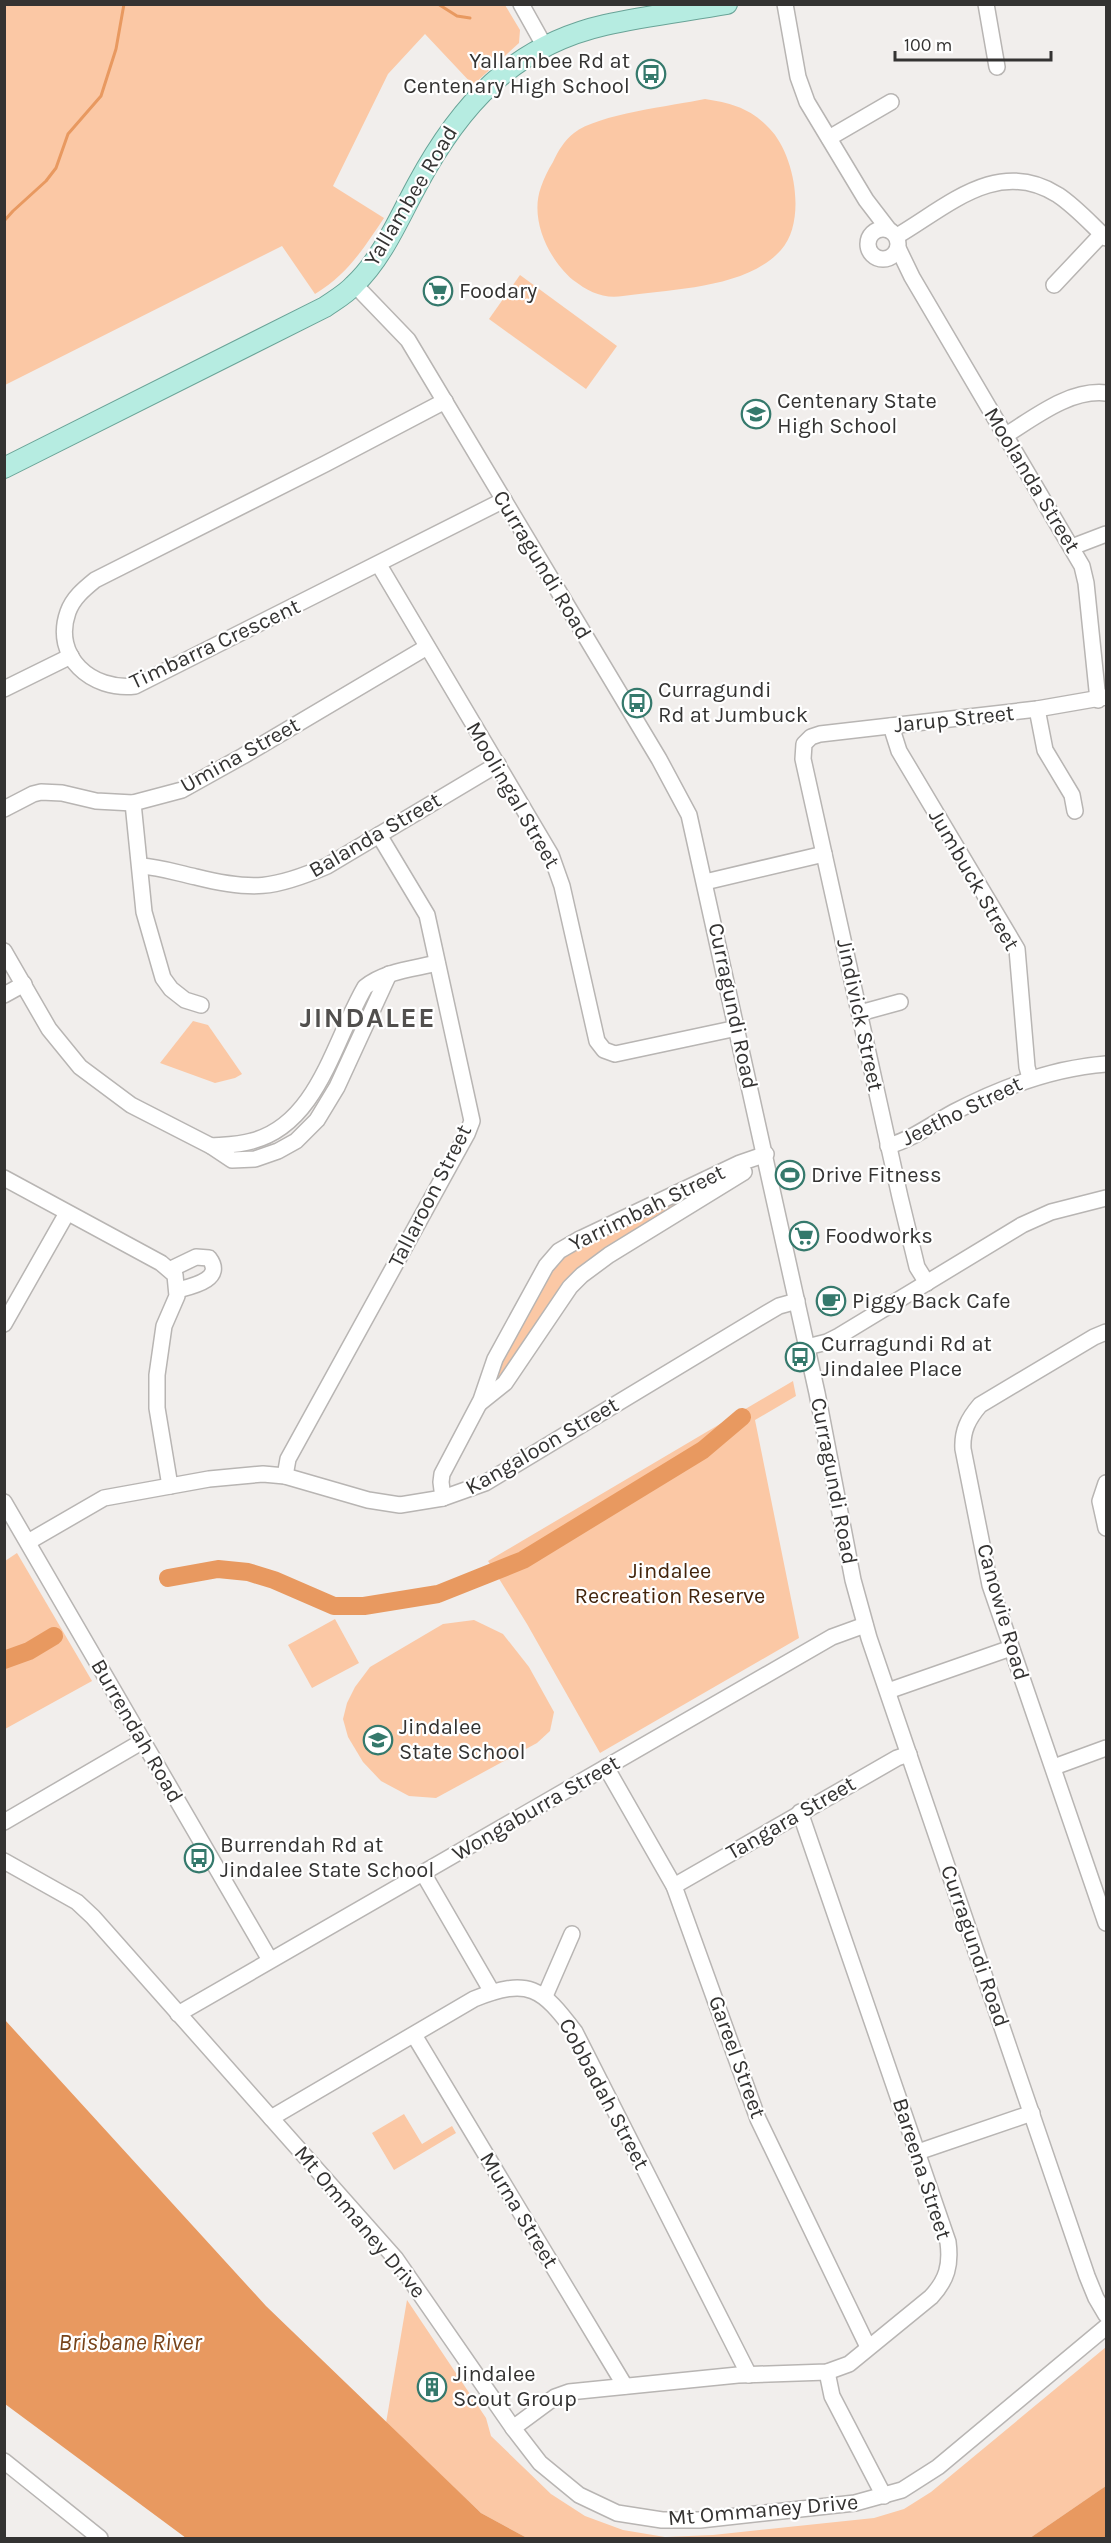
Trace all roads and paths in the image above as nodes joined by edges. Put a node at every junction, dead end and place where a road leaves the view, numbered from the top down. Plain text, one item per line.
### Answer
1 (521, 4) edge
2 (727, 4) edge
3 (785, 4) edge
4 (986, 4) edge
5 (545, 47) junction
6 (997, 67) dead end
7 (891, 102) dead end
8 (829, 138) junction
9 (866, 200) junction
10 (870, 236) junction
11 (1104, 236) edge
12 (893, 243) junction
13 (355, 285) junction
14 (1054, 285) dead end
15 (1107, 393) edge
16 (445, 400) junction
17 (1006, 435) junction
18 (4, 468) edge
19 (504, 500) junction
20 (1107, 534) edge
21 (1072, 547) junction
22 (379, 565) junction
23 (427, 647) junction
24 (71, 656) junction
25 (4, 689) edge
26 (1102, 699) edge
27 (1037, 709) junction
28 (891, 726) junction
29 (804, 744) joint
30 (498, 764) junction
31 (133, 803) junction
32 (4, 809) edge
33 (1074, 811) dead end
34 (379, 836) junction
35 (824, 854) junction
36 (141, 866) junction
37 (705, 882) junction
38 (4, 951) edge
39 (437, 963) junction
40 (24, 984) junction
41 (4, 995) edge
42 (900, 1002) dead end
43 (201, 1005) dead end
44 (860, 1013) junction
45 (737, 1028) junction
46 (1107, 1064) edge
47 (1030, 1078) junction
48 (888, 1146) junction
49 (767, 1160) junction
50 (4, 1178) edge
51 (1107, 1198) edge
52 (68, 1213) junction
53 (171, 1269) junction
54 (927, 1283) junction
55 (178, 1290) junction
56 (797, 1301) junction
57 (4, 1324) edge
58 (1107, 1332) edge
59 (807, 1347) junction
60 (478, 1405) junction
61 (285, 1476) junction
62 (1107, 1483) edge
63 (170, 1486) junction
64 (443, 1498) junction
65 (4, 1502) edge
66 (1107, 1528) edge
67 (28, 1542) junction
68 (865, 1625) junction
69 (1011, 1648) junction
70 (888, 1691) junction
71 (143, 1741) junction
72 (1107, 1748) edge
73 (909, 1754) junction
74 (606, 1767) junction
75 (1054, 1767) junction
76 (800, 1812) junction
77 (4, 1822) edge
78 (4, 1861) edge
79 (423, 1873) junction
80 (674, 1886) junction
81 (1107, 1923) edge
82 (572, 1934) dead end
83 (270, 1960) junction
84 (492, 1992) junction
85 (545, 1996) junction
86 (178, 2014) junction
87 (414, 2035) junction
88 (1032, 2113) junction
89 (271, 2118) junction
90 (918, 2152) junction
91 (1107, 2315) edge
92 (1107, 2327) edge
93 (868, 2347) junction
94 (826, 2372) junction
95 (749, 2375) junction
96 (625, 2386) junction
97 (513, 2428) junction
98 (4, 2461) edge
99 (884, 2496) junction
100 (100, 2538) edge

1 - 5 street
2 - 5 main road, Yallambee Road
3 - 8 street, Moolanda Street
4 - 6 street
5 - 13 main road, Yallambee Road
7 - 8 street
8 - 9 street, Moolanda Street
9 - 10 street, Moolanda Street
9 - 12 street, Moolanda Street
10 - 12 street
10 - 12 street
11 - 12 street
11 - 14 street
12 - 17 street, Moolanda Street
13 - 16 street, Curragundi Road
13 - 18 main road, Yallambee Road
15 - 17 street
16 - 19 street, Curragundi Road
16 - 24 street
17 - 21 street, Moolanda Street
19 - 22 street, Timbarra Crescent
19 - 37 street, Curragundi Road
20 - 21 street
21 - 26 street, Moolanda Street
22 - 23 street, Moolingal Street
22 - 24 street, Timbarra Crescent
23 - 30 street, Moolingal Street
23 - 31 street, Umina Street
24 - 25 street
26 - 27 street, Jarup Street
27 - 28 street, Jarup Street
27 - 33 street
28 - 29 street, Jarup Street
28 - 47 street, Jumbuck Street
29 - 35 street, Jindivick Street
30 - 34 street, Balanda Street
30 - 45 street, Moolingal Street
31 - 32 street, Umina Street
31 - 36 street
34 - 36 street, Balanda Street
34 - 39 street, Tallaroon Street
35 - 37 street
35 - 44 street, Jindivick Street
36 - 43 street
37 - 45 street, Curragundi Road
38 - 40 street
39 - 40 street
39 - 61 street, Tallaroon Street
40 - 41 street
42 - 44 street
44 - 48 street, Jindivick Street
45 - 49 street, Curragundi Road
46 - 47 street, Jeetho Street
47 - 48 street, Jeetho Street
48 - 54 street, Jindivick Street
49 - 56 street, Curragundi Road
49 - 60 street, Yarrimbah Street
49 - 60 street, Yarrimbah Street
50 - 52 street
51 - 54 street
52 - 53 street
52 - 57 street
53 - 55 street
53 - 55 street
54 - 59 street
55 - 63 street
56 - 59 street, Curragundi Road
56 - 64 street, Kangaloon Street
58 - 69 street, Canowie Road
59 - 68 street, Curragundi Road
60 - 64 street, Yarrimbah Street
61 - 63 street, Kangaloon Street
61 - 64 street, Kangaloon Street
62 - 66 street
63 - 67 street, Kangaloon Street
65 - 67 street, Burrendah Road
67 - 71 street, Burrendah Road
68 - 70 street, Curragundi Road
68 - 74 street, Wongaburra Street
69 - 70 street
69 - 75 street, Canowie Road
70 - 73 street, Curragundi Road
71 - 77 street
71 - 83 street, Burrendah Road
72 - 75 street
73 - 76 street, Tangara Street
73 - 88 street, Curragundi Road
74 - 79 street, Wongaburra Street
74 - 80 street, Gareel Street
75 - 81 street, Canowie Road
76 - 80 street, Tangara Street
76 - 90 street, Bareena Street
78 - 86 street, Mt Ommaney Drive
79 - 83 street, Wongaburra Street
79 - 84 street
80 - 93 street, Gareel Street
82 - 85 street
83 - 86 street, Wongaburra Street
84 - 85 street, Cobbadah Street
84 - 87 street, Cobbadah Street
85 - 95 street, Cobbadah Street
86 - 89 street, Mt Ommaney Drive
87 - 89 street, Cobbadah Street
87 - 96 street, Murna Street
88 - 90 street
88 - 91 street, Curragundi Road
89 - 97 street, Mt Ommaney Drive
90 - 93 street, Bareena Street
92 - 99 street, Mt Ommaney Drive
93 - 94 street, Bareena Street
94 - 95 street, Bareena Street
94 - 99 street
95 - 96 street, Bareena Street
96 - 97 street, Bareena Street
97 - 99 street, Mt Ommaney Drive
98 - 100 street

